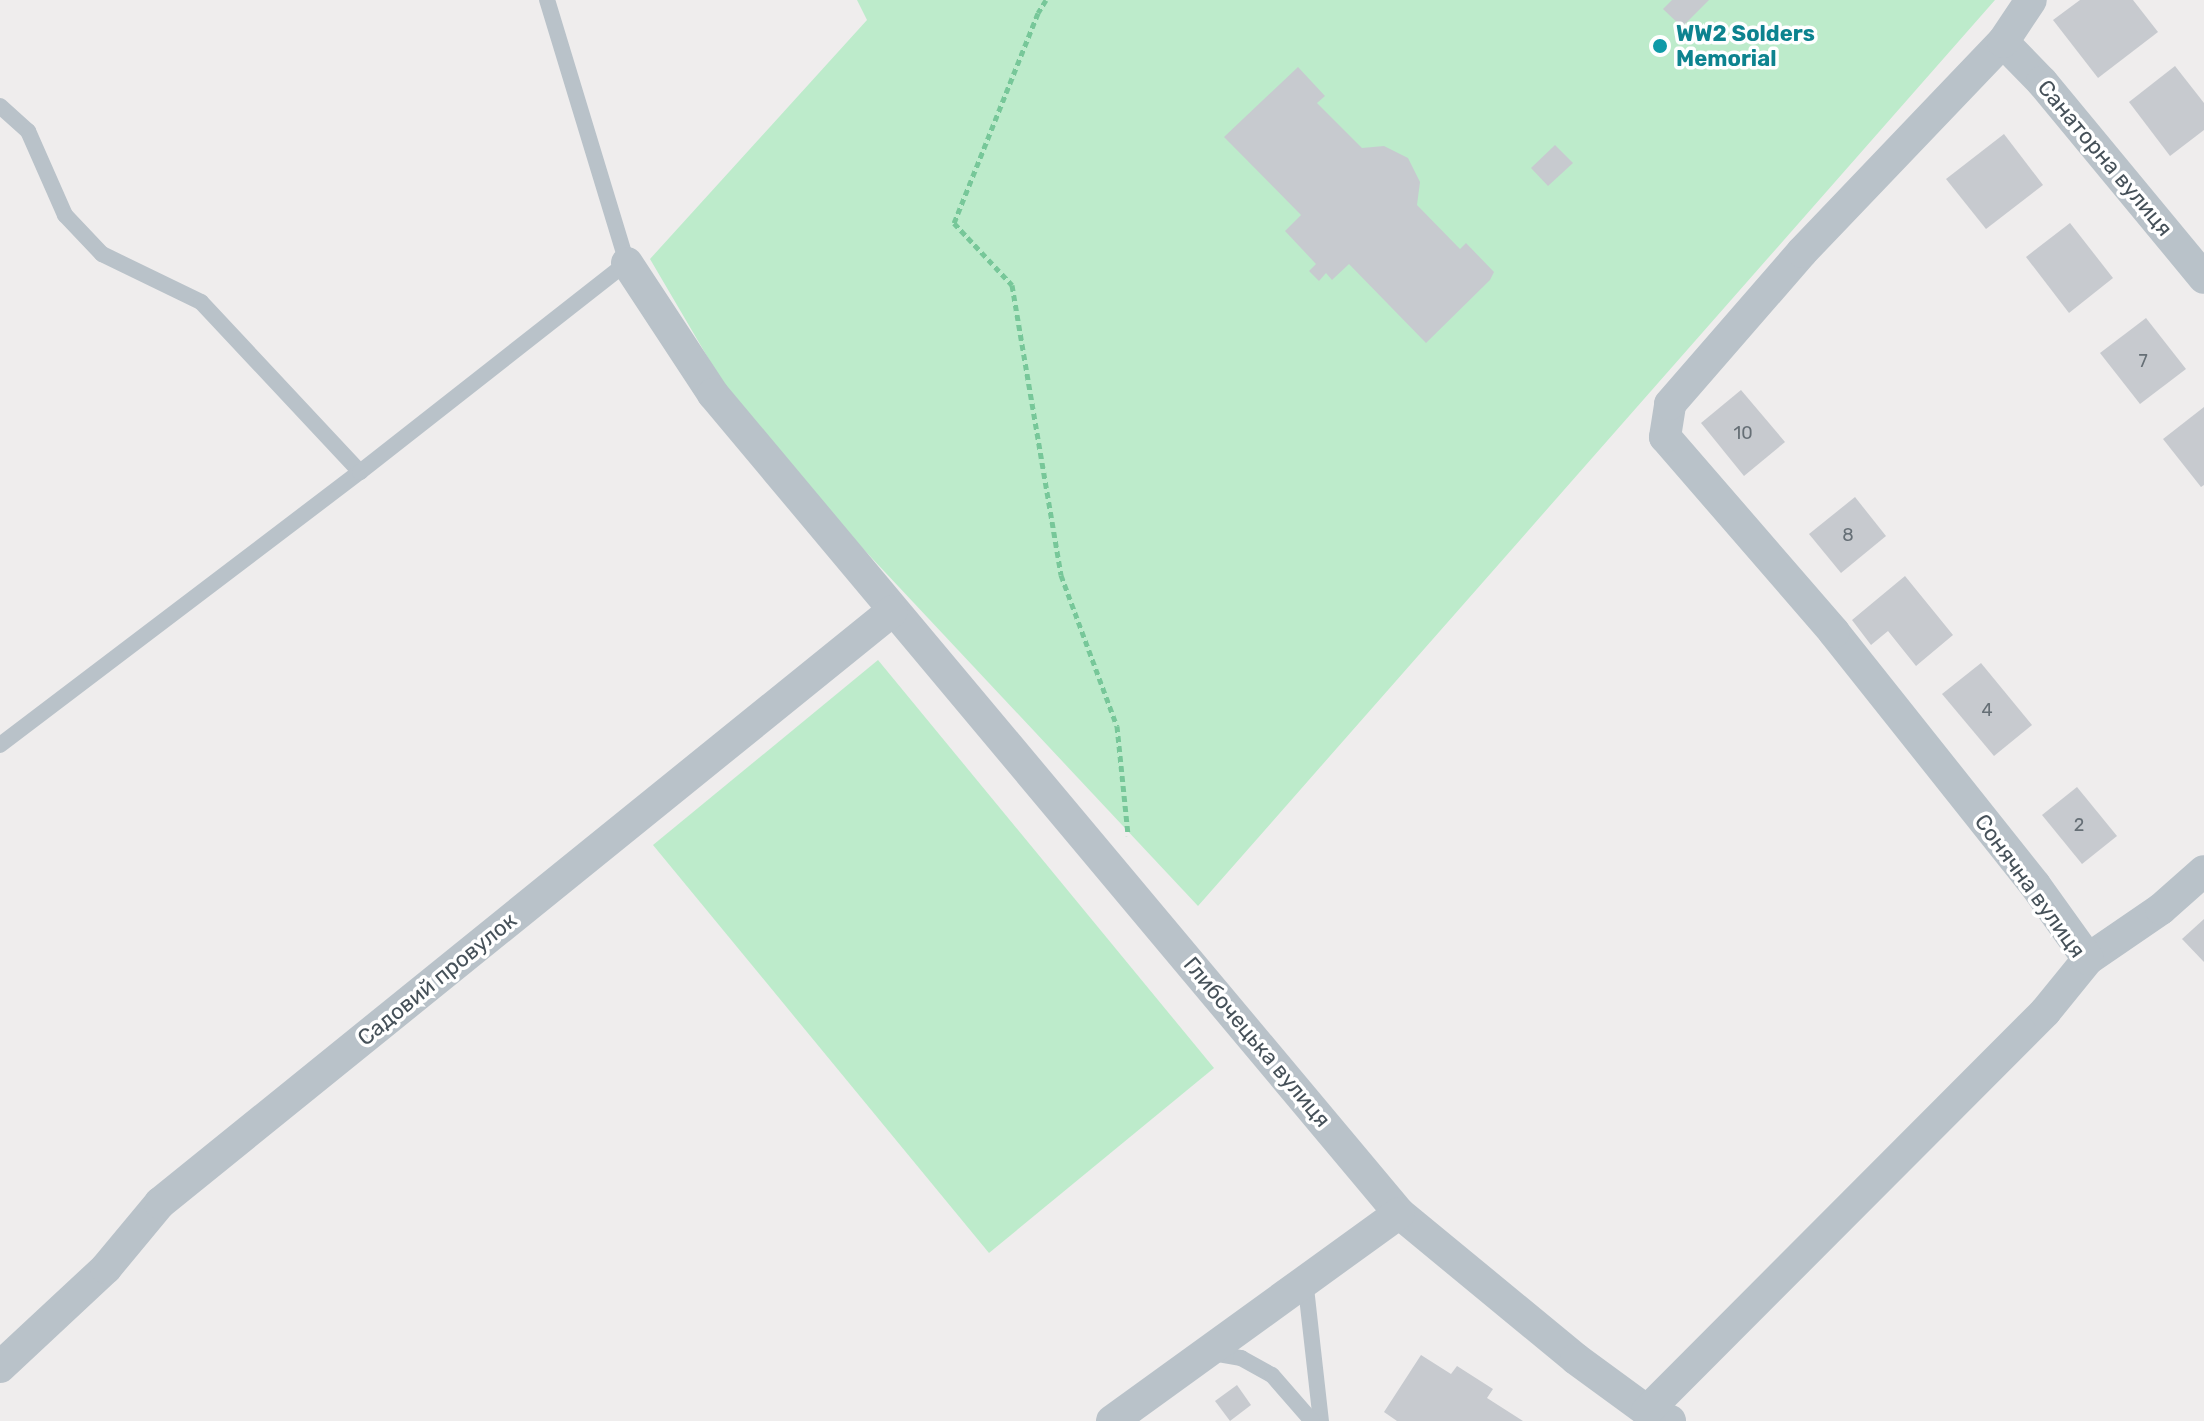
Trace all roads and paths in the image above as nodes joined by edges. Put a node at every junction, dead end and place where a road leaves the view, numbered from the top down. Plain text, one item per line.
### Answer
1 (547, 0) edge
2 (1046, 0) edge
3 (2031, 0) edge
4 (2003, 42) junction
5 (0, 106) edge
6 (627, 263) junction
7 (2204, 278) edge
8 (360, 472) junction
9 (892, 611) junction
10 (0, 745) edge
11 (2204, 871) edge
12 (1134, 896) junction
13 (2088, 959) junction
14 (1399, 1213) junction
15 (1305, 1279) junction
16 (1206, 1352) junction
17 (0, 1367) edge
18 (1658, 1416) edge
19 (1112, 1421) edge
20 (1312, 1421) edge
21 (1321, 1421) edge

1 - 6 lane
2 - 12 path
3 - 4 street
4 - 7 street, Санаторна вулиця
4 - 13 street, Сонячна вулиця
5 - 8 lane
6 - 8 lane
6 - 9 street, Глибочецька вулиця
8 - 10 lane
9 - 12 street, Глибочецька вулиця
9 - 17 street, Садовий провулок
11 - 13 street
12 - 14 street, Глибочецька вулиця
13 - 18 street, Сонячна вулиця
14 - 15 street
14 - 18 street, Глибочецька вулиця
15 - 16 street
15 - 21 lane
16 - 19 street
16 - 20 lane

